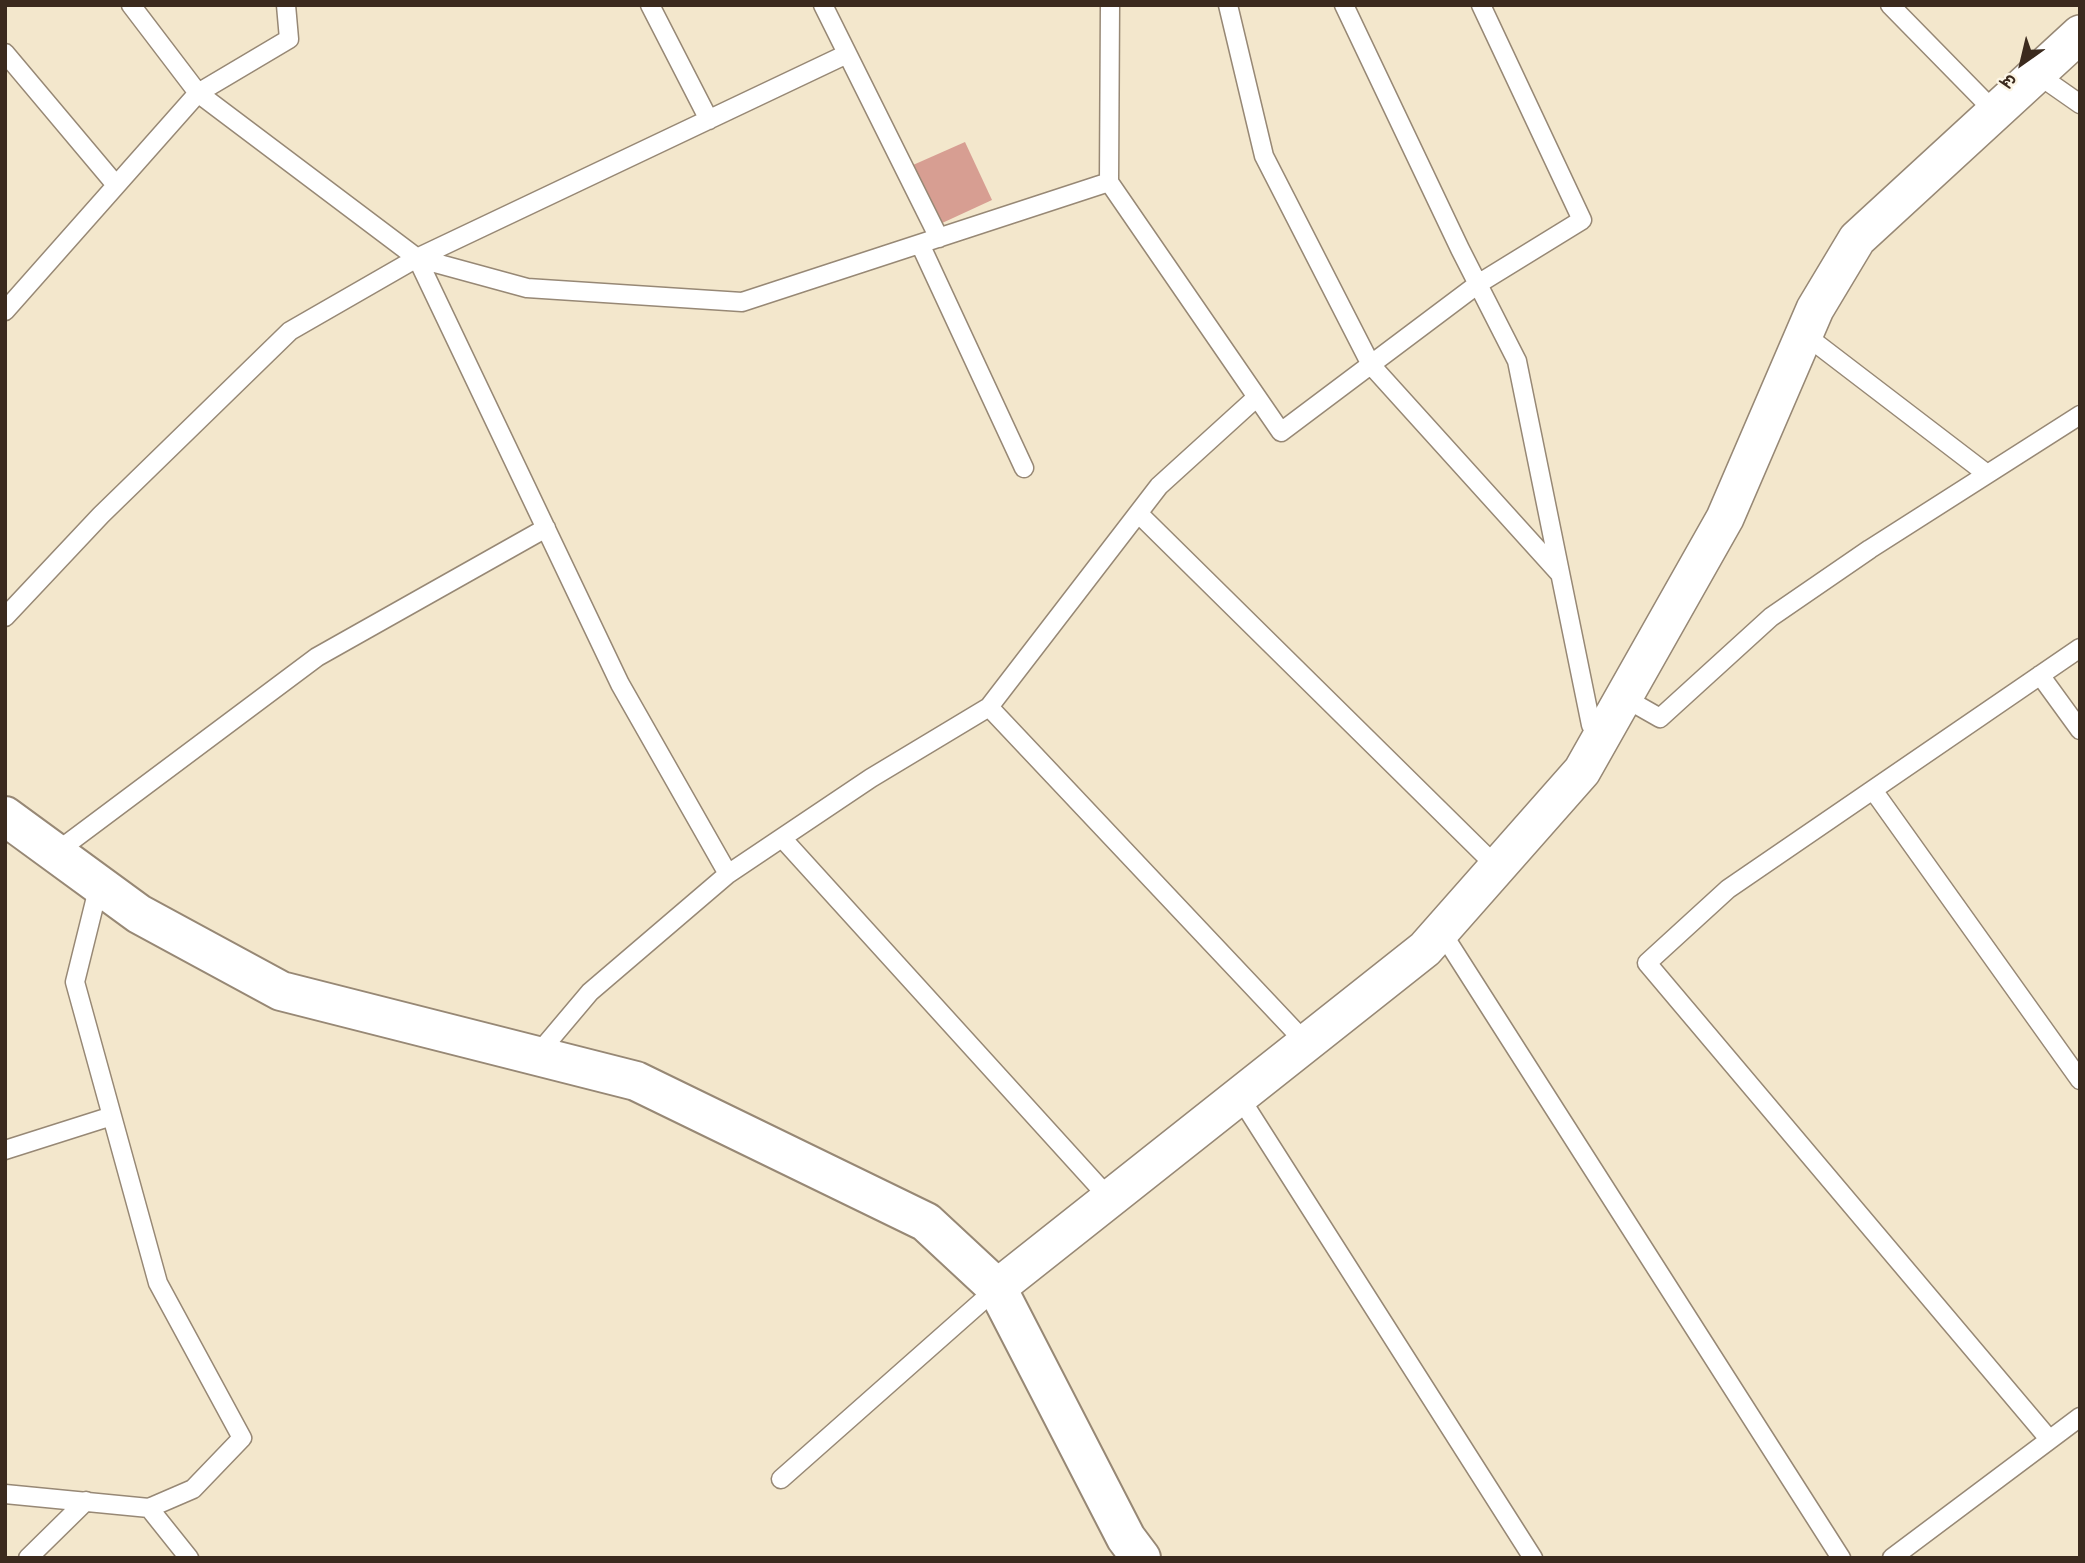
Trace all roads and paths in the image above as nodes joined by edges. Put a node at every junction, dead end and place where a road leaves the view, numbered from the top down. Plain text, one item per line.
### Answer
1 (131, 5) edge
2 (286, 5) edge
3 (650, 5) edge
4 (822, 5) edge
5 (1110, 5) edge
6 (1228, 5) edge
7 (1344, 5) edge
8 (1481, 5) edge
9 (1890, 5) edge
10 (2080, 34) edge
11 (5, 53) edge
12 (847, 54) junction
13 (2037, 74) junction
14 (198, 93) junction
15 (2080, 104) edge
16 (1995, 112) junction
17 (709, 120) junction
18 (1109, 182) junction
19 (116, 185) junction
20 (939, 238) junction
21 (920, 244) junction
22 (417, 258) junction
23 (1478, 284) junction
24 (5, 311) edge
25 (1804, 334) junction
26 (1371, 365) junction
27 (1257, 397) junction
28 (2080, 415) edge
29 (1024, 468) dead end
30 (1987, 474) junction
31 (1139, 514) junction
32 (546, 528) junction
33 (1560, 574) junction
34 (5, 617) edge
35 (2080, 648) edge
36 (2040, 675) junction
37 (1623, 697) junction
38 (989, 707) junction
39 (2080, 730) edge
40 (1601, 736) junction
41 (1873, 790) junction
42 (5, 817) edge
43 (782, 838) junction
44 (55, 853) junction
45 (1497, 867) junction
46 (728, 874) junction
47 (99, 885) junction
48 (1441, 931) junction
49 (1306, 1044) junction
50 (536, 1056) junction
51 (2080, 1080) edge
52 (1239, 1096) junction
53 (111, 1116) junction
54 (5, 1150) edge
55 (1109, 1198) junction
56 (997, 1288) junction
57 (2080, 1417) edge
58 (2049, 1439) junction
59 (781, 1479) dead end
60 (5, 1494) edge
61 (86, 1501) junction
62 (149, 1508) junction
63 (28, 1558) edge
64 (188, 1558) edge
65 (1141, 1558) edge
66 (1533, 1558) edge
67 (1841, 1558) edge
68 (1892, 1558) edge

1 - 14 lane
2 - 14 lane
3 - 17 lane
4 - 12 lane
5 - 18 lane
6 - 26 lane
7 - 23 lane
8 - 23 lane
9 - 16 lane
10 - 13 street
11 - 19 lane
12 - 17 lane
12 - 20 lane
13 - 15 lane
13 - 16 street
14 - 19 lane
14 - 22 lane
16 - 25 street
17 - 22 lane
18 - 20 lane
18 - 27 lane
19 - 24 lane
20 - 21 lane
21 - 22 lane
21 - 29 lane
22 - 32 lane
22 - 34 lane
23 - 26 lane
23 - 33 lane
25 - 30 lane
25 - 37 street
26 - 27 lane
26 - 33 lane
27 - 31 lane
28 - 30 lane
30 - 37 lane
31 - 38 lane
31 - 45 lane
32 - 44 lane
32 - 46 lane
33 - 40 lane
35 - 36 lane
36 - 39 lane
36 - 41 lane
37 - 40 street
38 - 43 lane
38 - 49 lane
40 - 45 street
41 - 51 lane
41 - 58 lane
42 - 44 street
43 - 46 lane
43 - 55 lane
44 - 47 street
45 - 48 street
46 - 50 lane
47 - 50 street
47 - 53 lane
48 - 49 street
48 - 67 lane
49 - 52 street
50 - 56 street
52 - 55 street
52 - 66 lane
53 - 54 lane
53 - 62 lane
55 - 56 street
56 - 59 lane
56 - 65 street
57 - 58 lane
58 - 68 lane
60 - 61 lane
61 - 62 lane
61 - 63 lane
62 - 64 lane

